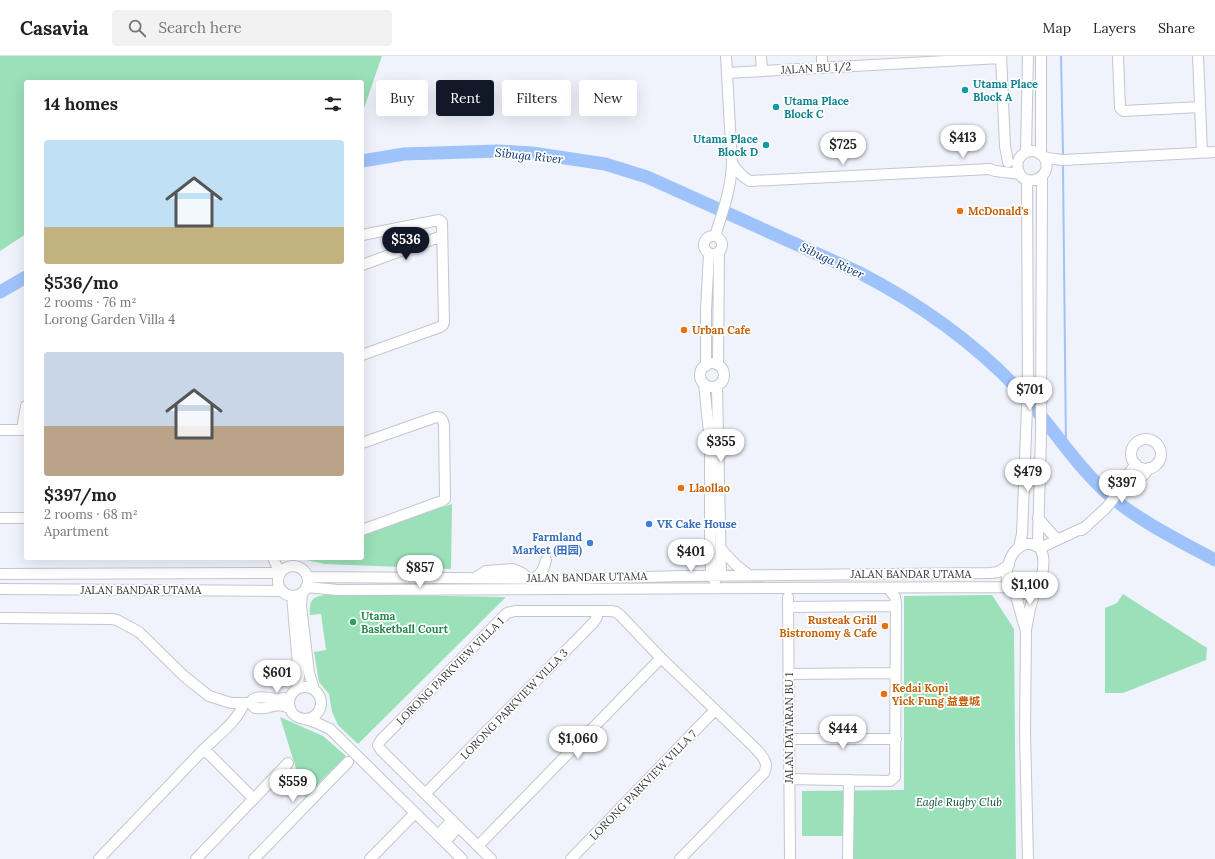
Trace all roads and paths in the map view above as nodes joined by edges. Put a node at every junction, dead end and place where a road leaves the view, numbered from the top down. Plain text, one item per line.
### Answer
1 (726, 56) edge
2 (761, 56) edge
3 (822, 56) edge
4 (1028, 56) edge
5 (1041, 56) edge
6 (1118, 56) edge
7 (1198, 56) edge
8 (1001, 57) edge
9 (945, 58) edge
10 (884, 60) edge
11 (822, 68) junction
12 (762, 71) junction
13 (727, 73) junction
14 (1200, 107) junction
15 (1026, 152) junction
16 (1202, 152) junction
17 (1215, 152) edge
18 (1042, 156) junction
19 (1063, 160) junction
20 (1013, 161) junction
21 (732, 163) junction
22 (990, 168) junction
23 (1044, 172) junction
24 (1023, 177) junction
25 (747, 179) junction
26 (729, 192) junction
27 (364, 235) edge
28 (442, 236) junction
29 (715, 236) junction
30 (719, 252) junction
31 (709, 253) junction
32 (364, 264) edge
33 (364, 354) edge
34 (718, 365) junction
35 (706, 366) junction
36 (704, 384) junction
37 (717, 386) junction
38 (24, 417) edge
39 (0, 430) edge
40 (24, 430) edge
41 (364, 442) edge
42 (1136, 464) junction
43 (1149, 468) junction
44 (1124, 485) junction
45 (0, 518) edge
46 (24, 518) edge
47 (1038, 518) junction
48 (1087, 526) junction
49 (364, 529) edge
50 (1058, 539) junction
51 (1019, 547) junction
52 (721, 549) junction
53 (1041, 550) junction
54 (710, 554) junction
55 (274, 560) edge
56 (546, 560) dead end
57 (287, 562) edge
58 (1009, 565) junction
59 (0, 574) edge
60 (280, 574) junction
61 (749, 575) junction
62 (684, 576) junction
63 (716, 577) junction
64 (531, 578) junction
65 (552, 578) junction
66 (305, 586) junction
67 (675, 588) junction
68 (758, 588) junction
69 (778, 588) junction
70 (798, 588) junction
71 (888, 588) junction
72 (1012, 588) junction
73 (1036, 588) junction
74 (0, 589) edge
75 (565, 590) junction
76 (281, 591) junction
77 (292, 596) junction
78 (788, 602) junction
79 (895, 606) junction
80 (596, 611) junction
81 (0, 618) edge
82 (1026, 630) junction
83 (661, 658) junction
84 (895, 673) junction
85 (788, 674) junction
86 (314, 689) junction
87 (294, 691) junction
88 (272, 702) junction
89 (247, 703) junction
90 (321, 703) junction
91 (289, 708) junction
92 (715, 710) junction
93 (306, 719) junction
94 (330, 729) junction
95 (789, 739) junction
96 (896, 739) junction
97 (204, 749) junction
98 (348, 762) dead end
99 (288, 763) dead end
100 (789, 779) junction
101 (848, 780) junction
102 (425, 794) junction
103 (254, 799) junction
104 (415, 813) junction
105 (455, 824) junction
106 (441, 838) junction
107 (478, 846) junction
108 (99, 859) edge
109 (196, 859) edge
110 (254, 859) edge
111 (370, 859) edge
112 (462, 859) edge
113 (491, 859) edge
114 (571, 859) edge
115 (680, 859) edge
116 (790, 859) edge
117 (848, 859) edge
118 (1028, 859) edge

1 - 13 street
2 - 12 street
3 - 11 street
4 - 15 street
5 - 18 street
6 - 14 street
7 - 14 street
8 - 9 street, JALAN BU 1/2
8 - 20 street
9 - 10 street, JALAN BU 1/2
10 - 11 street, JALAN BU 1/2
11 - 12 street, JALAN BU 1/2
12 - 13 street, JALAN BU 1/2
13 - 21 street
14 - 16 street
15 - 18 street
15 - 20 street
16 - 17 street
16 - 19 street
18 - 19 street
18 - 23 street
19 - 23 street
20 - 22 street
20 - 24 street
21 - 25 street
21 - 26 street
22 - 24 street
22 - 25 street
23 - 24 street
23 - 47 street
24 - 51 street
25 - 26 street
26 - 29 street
27 - 28 street
28 - 32 street
28 - 33 street
29 - 30 street
29 - 31 street
30 - 31 street
30 - 34 street
31 - 35 street
34 - 35 street
34 - 37 street
35 - 36 street
36 - 37 street
36 - 54 street
37 - 52 street
38 - 40 street
39 - 40 street
41 - 49 street
42 - 43 street
42 - 43 street
42 - 44 street
43 - 44 street
44 - 48 street
45 - 46 street
47 - 50 street
47 - 53 street
48 - 50 street
48 - 53 street
50 - 53 street
51 - 53 street
51 - 58 street
52 - 61 street
52 - 63 street
53 - 73 street
54 - 62 street
54 - 63 street
55 - 60 street
56 - 64 street
57 - 60 street
57 - 66 street
58 - 61 street, JALAN BANDAR UTAMA
58 - 72 street
59 - 60 street, JALAN BANDAR UTAMA
60 - 76 street
61 - 63 street, JALAN BANDAR UTAMA
62 - 63 street, JALAN BANDAR UTAMA
62 - 65 street, JALAN BANDAR UTAMA
63 - 67 street
63 - 68 street
64 - 65 street, JALAN BANDAR UTAMA
64 - 66 street, JALAN BANDAR UTAMA
65 - 75 street
66 - 75 street
66 - 77 street, JALAN BANDAR UTAMA
66 - 86 street
67 - 68 street, JALAN BANDAR UTAMA
67 - 75 street
68 - 69 street, JALAN BANDAR UTAMA
69 - 70 street, JALAN BANDAR UTAMA
69 - 78 street
70 - 71 street, JALAN BANDAR UTAMA
70 - 78 street
71 - 72 street, JALAN BANDAR UTAMA
71 - 79 street
72 - 73 street
72 - 82 street
73 - 82 street
74 - 76 street, JALAN BANDAR UTAMA
76 - 77 street, JALAN BANDAR UTAMA
77 - 87 street
78 - 79 street
78 - 85 street, JALAN DATARAN BU 1
79 - 84 street
80 - 83 street, LORONG PARKVIEW VILLA 1
80 - 102 street, LORONG PARKVIEW VILLA 3
80 - 102 street, LORONG PARKVIEW VILLA 1
81 - 89 street
82 - 118 street
83 - 92 street, LORONG PARKVIEW VILLA 1
83 - 107 street
84 - 85 street
84 - 96 street
85 - 95 street, JALAN DATARAN BU 1
86 - 87 street
86 - 90 street
87 - 88 street
87 - 91 street
88 - 89 street
88 - 91 street
89 - 97 street
90 - 93 street
90 - 94 street
91 - 93 street
92 - 114 street, LORONG PARKVIEW VILLA 7
92 - 115 street, LORONG PARKVIEW VILLA 1
93 - 94 street
94 - 104 street
95 - 96 street
95 - 100 street, JALAN DATARAN BU 1
96 - 101 street
97 - 103 street
97 - 108 street
98 - 110 street
99 - 103 street
100 - 101 street
100 - 116 street, JALAN DATARAN BU 1
101 - 117 street
102 - 105 street, LORONG PARKVIEW VILLA 1
103 - 109 street
104 - 106 street
104 - 111 street
105 - 106 street
105 - 107 street, LORONG PARKVIEW VILLA 1
106 - 112 street
107 - 113 street, LORONG PARKVIEW VILLA 1

